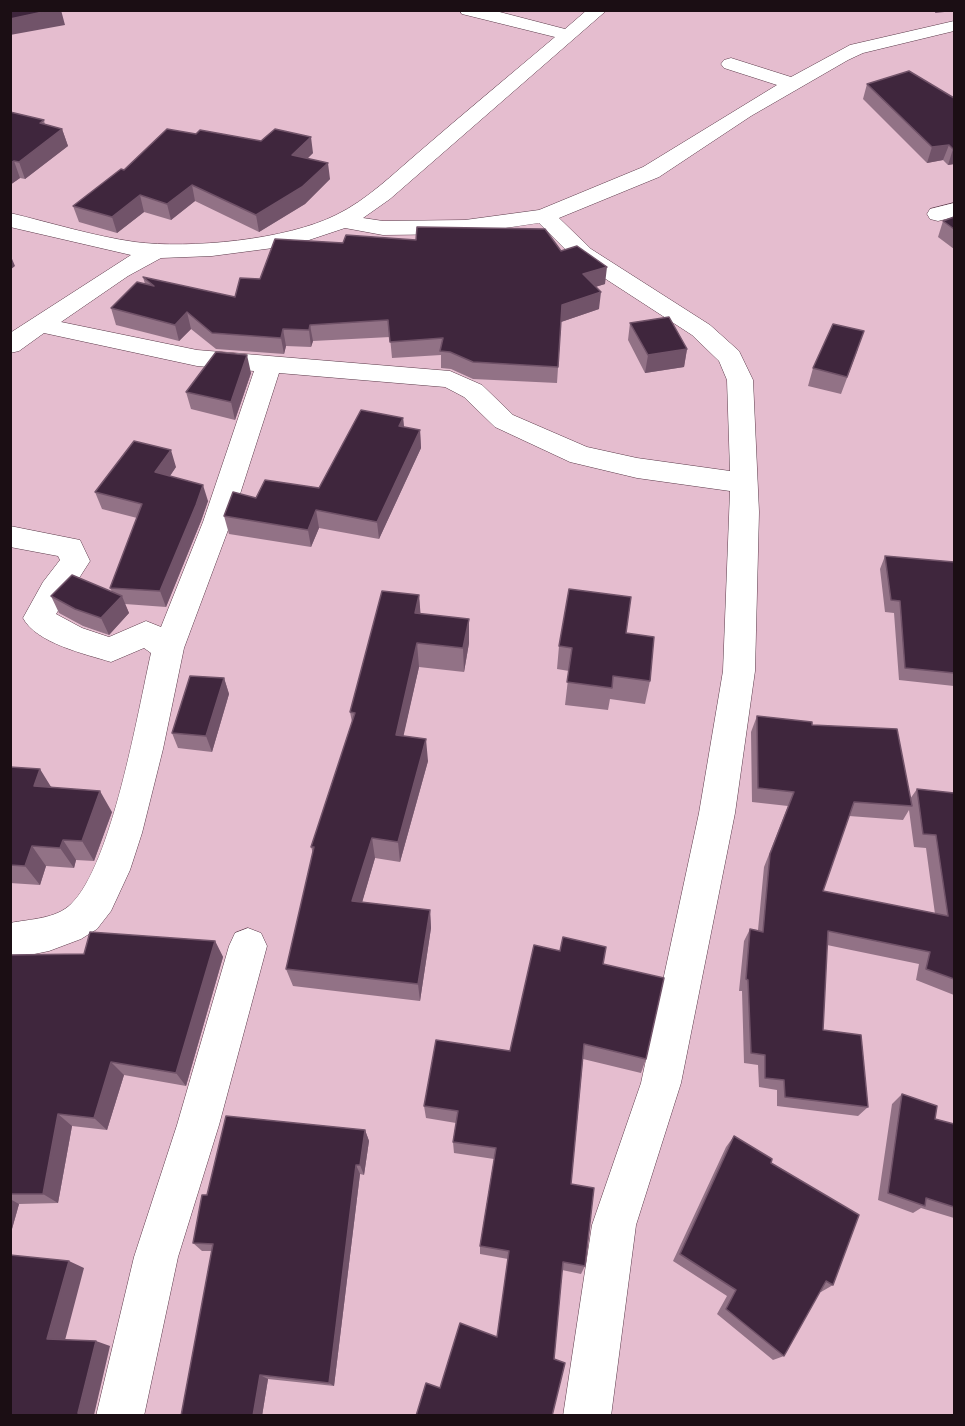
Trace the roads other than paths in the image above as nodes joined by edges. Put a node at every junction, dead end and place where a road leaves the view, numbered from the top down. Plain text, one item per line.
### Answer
1 (468, 10) edge
2 (598, 10) edge
3 (954, 26) edge
4 (570, 35) junction
5 (731, 64) dead end
6 (792, 83) junction
7 (544, 216) junction
8 (10, 220) edge
9 (343, 221) junction
10 (156, 251) junction
11 (41, 325) junction
12 (10, 345) edge
13 (269, 364) junction
14 (744, 483) junction
15 (10, 536) edge
16 (168, 648) junction
17 (10, 941) edge
18 (248, 946) dead end
19 (120, 1416) edge
20 (587, 1416) edge

1 - 4 street
2 - 4 street
3 - 6 street
4 - 9 street
5 - 6 street
6 - 7 street
7 - 9 street
7 - 14 street
8 - 10 street
9 - 10 street
10 - 11 street
11 - 12 street
11 - 13 street
13 - 14 street
13 - 16 street
14 - 20 street
15 - 16 street
16 - 17 street
18 - 19 street

